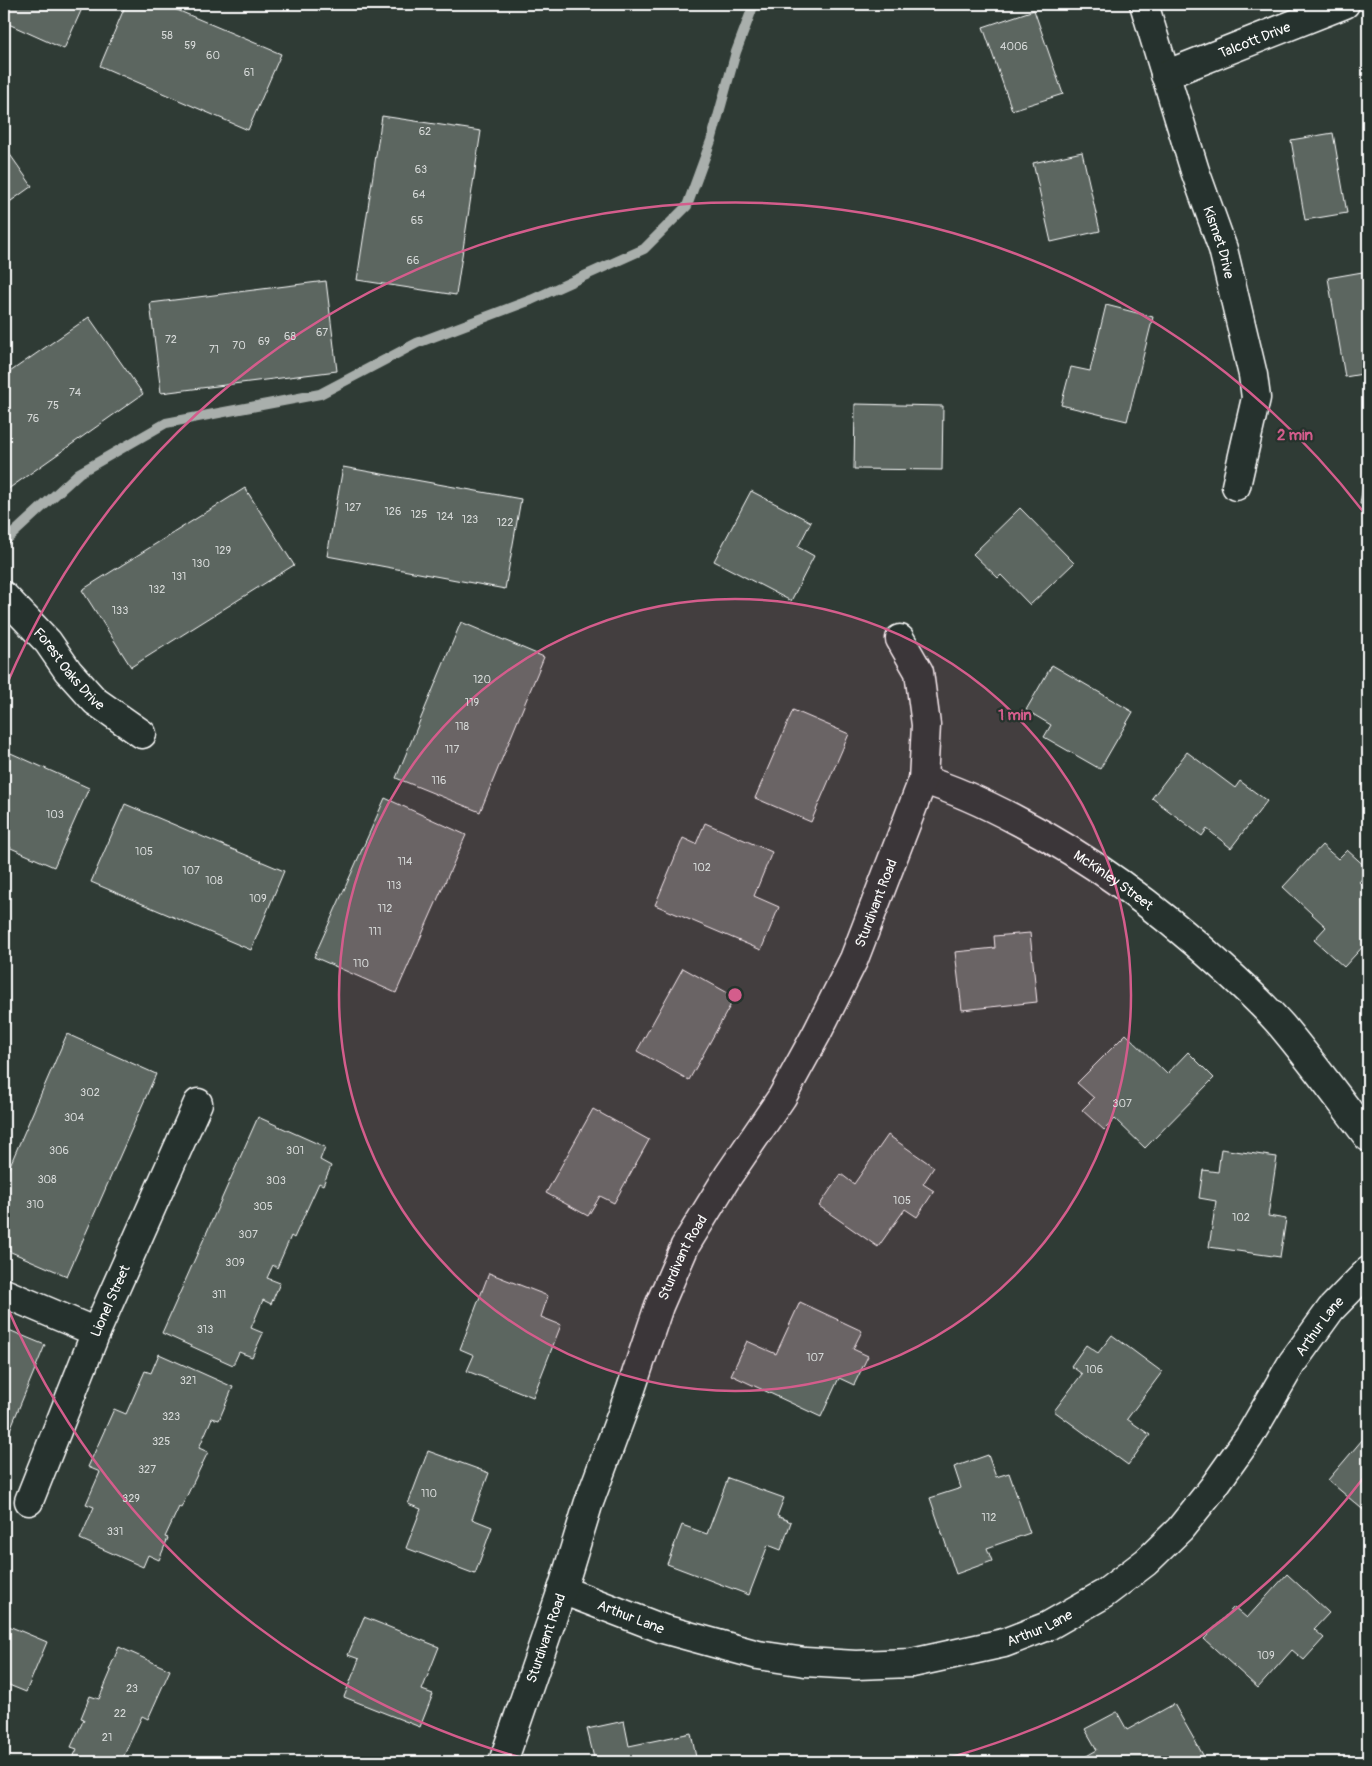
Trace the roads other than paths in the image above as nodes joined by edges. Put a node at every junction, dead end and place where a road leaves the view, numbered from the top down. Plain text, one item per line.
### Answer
1 (1144, 4) edge
2 (1345, 4) edge
3 (1164, 75) junction
4 (1236, 486) dead end
5 (4, 596) edge
6 (900, 639) dead end
7 (142, 734) dead end
8 (923, 780) junction
9 (198, 1103) dead end
10 (1368, 1137) edge
11 (1368, 1271) edge
12 (4, 1293) edge
13 (96, 1332) junction
14 (29, 1501) dead end
15 (562, 1590) junction
16 (503, 1762) edge

1 - 3 street, Kismet Drive
2 - 3 street, Talcott Drive
3 - 4 street, Kismet Drive
5 - 7 street, Forest Oaks Drive
6 - 8 street
8 - 10 street, McKinley Street
8 - 15 street, Sturdivant Road
9 - 13 street, Lionel Street
11 - 15 street, Arthur Lane
12 - 13 street
13 - 14 street, Lionel Street
15 - 16 street, Sturdivant Road

